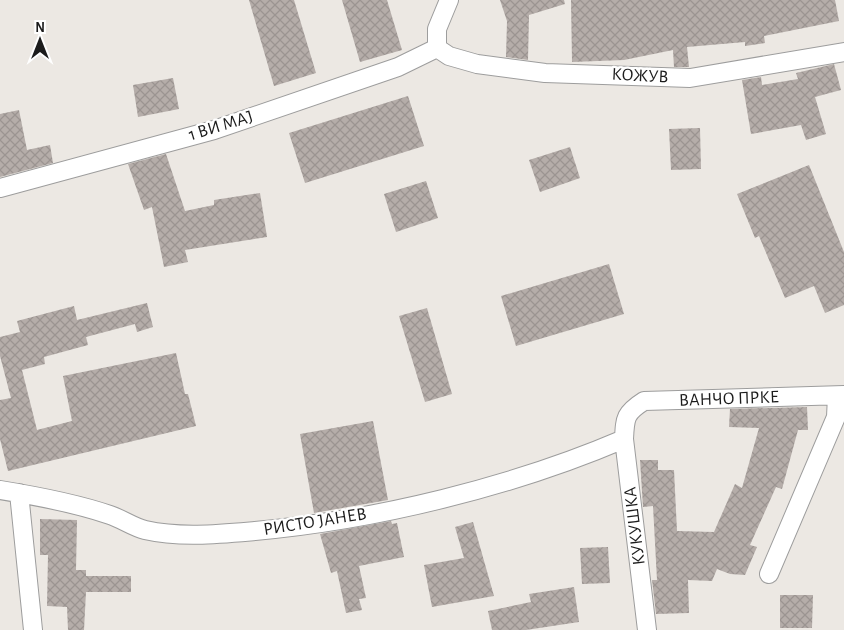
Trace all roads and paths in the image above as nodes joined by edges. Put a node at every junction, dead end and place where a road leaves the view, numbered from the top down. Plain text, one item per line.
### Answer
1 (449, 0) edge
2 (437, 48) junction
3 (844, 52) edge
4 (0, 188) edge
5 (841, 395) edge
6 (624, 431) junction
7 (0, 490) edge
8 (19, 493) junction
9 (769, 574) dead end
10 (33, 630) edge
11 (647, 630) edge

1 - 2 street
2 - 3 street, КОЖУВ
2 - 4 street, 1 ВИ МАЈ
5 - 6 street, ВАНЧО ПРКЕ
5 - 9 street
6 - 8 street, РИСТО ЈАНЕВ
6 - 11 street, КУКУШКА
7 - 8 street, РИСТО ЈАНЕВ
8 - 10 street

